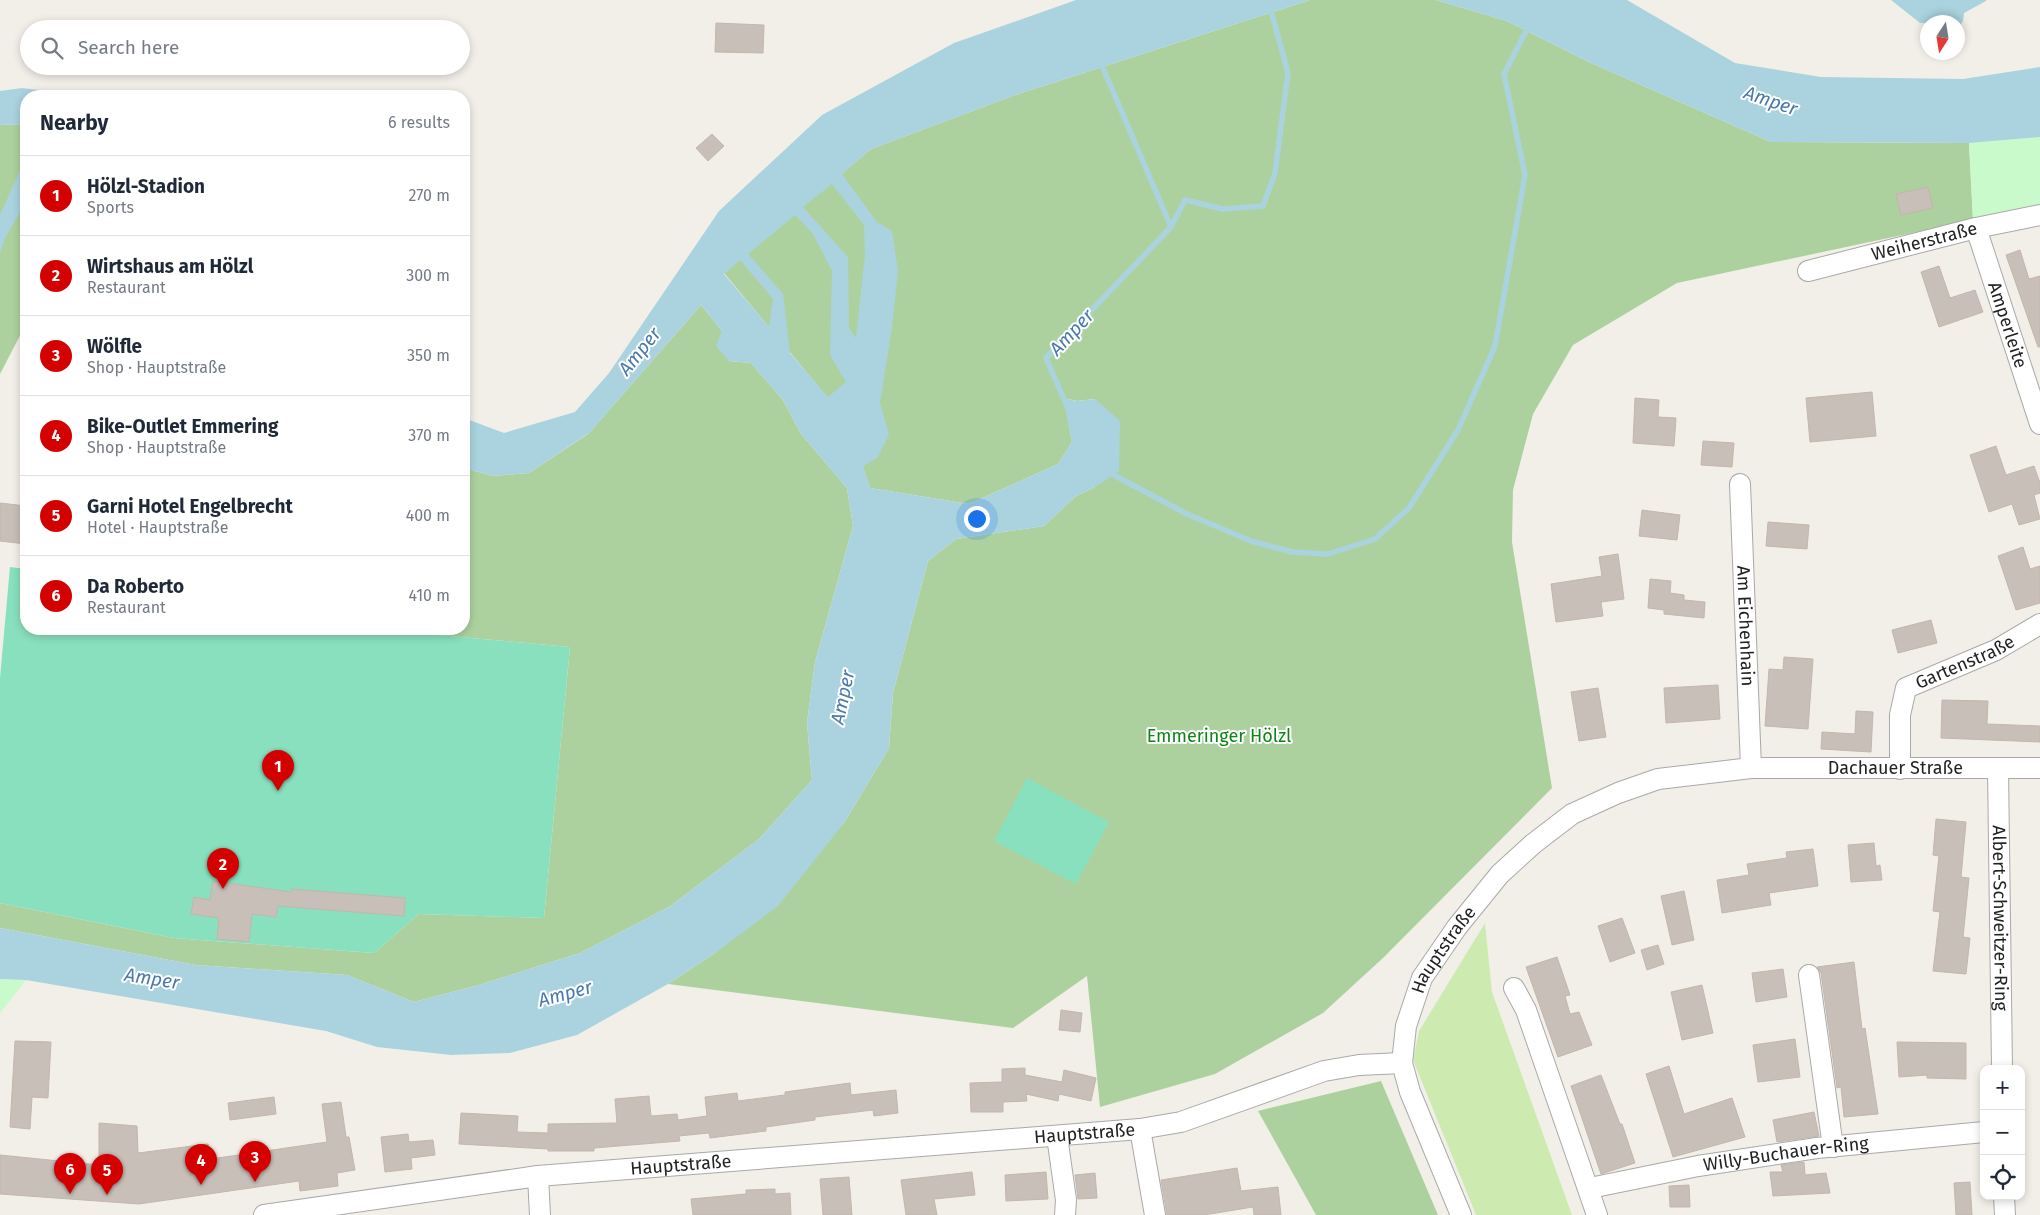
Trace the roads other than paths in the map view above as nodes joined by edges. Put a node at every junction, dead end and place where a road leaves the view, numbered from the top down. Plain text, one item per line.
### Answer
1 (2040, 216) edge
2 (1976, 228) junction
3 (1808, 271) dead end
4 (2040, 424) edge
5 (1740, 484) dead end
6 (2040, 624) edge
7 (1751, 768) junction
8 (1900, 768) junction
9 (1998, 768) junction
10 (2040, 768) edge
11 (1809, 975) dead end
12 (1514, 988) dead end
13 (1402, 1063) junction
14 (2002, 1065) edge
15 (1140, 1129) junction
16 (1980, 1132) edge
17 (1057, 1136) junction
18 (1833, 1147) junction
19 (538, 1176) junction
20 (1590, 1188) junction
21 (2004, 1200) edge
22 (264, 1215) edge
23 (540, 1215) edge
24 (1064, 1215) edge
25 (1155, 1215) edge
26 (1461, 1215) edge
27 (1597, 1215) edge
28 (2005, 1215) edge

1 - 2 street, Weiherstraße
2 - 3 street, Weiherstraße
2 - 4 street, Amperleite
5 - 7 street, Am Eichenhain
6 - 8 street, Gartenstraße
7 - 8 street, Dachauer Straße
7 - 13 street, Hauptstraße
8 - 9 street, Dachauer Straße
9 - 10 street, Dachauer Straße
9 - 14 street, Albert-Schweitzer-Ring
11 - 18 street
12 - 20 street
13 - 15 street, Hauptstraße
13 - 26 street
15 - 17 street, Hauptstraße
15 - 25 street
16 - 18 street, Willy-Buchauer-Ring
17 - 19 street, Hauptstraße
17 - 24 street
18 - 20 street, Willy-Buchauer-Ring
19 - 22 street, Hauptstraße
19 - 23 street
20 - 27 street
21 - 28 street

